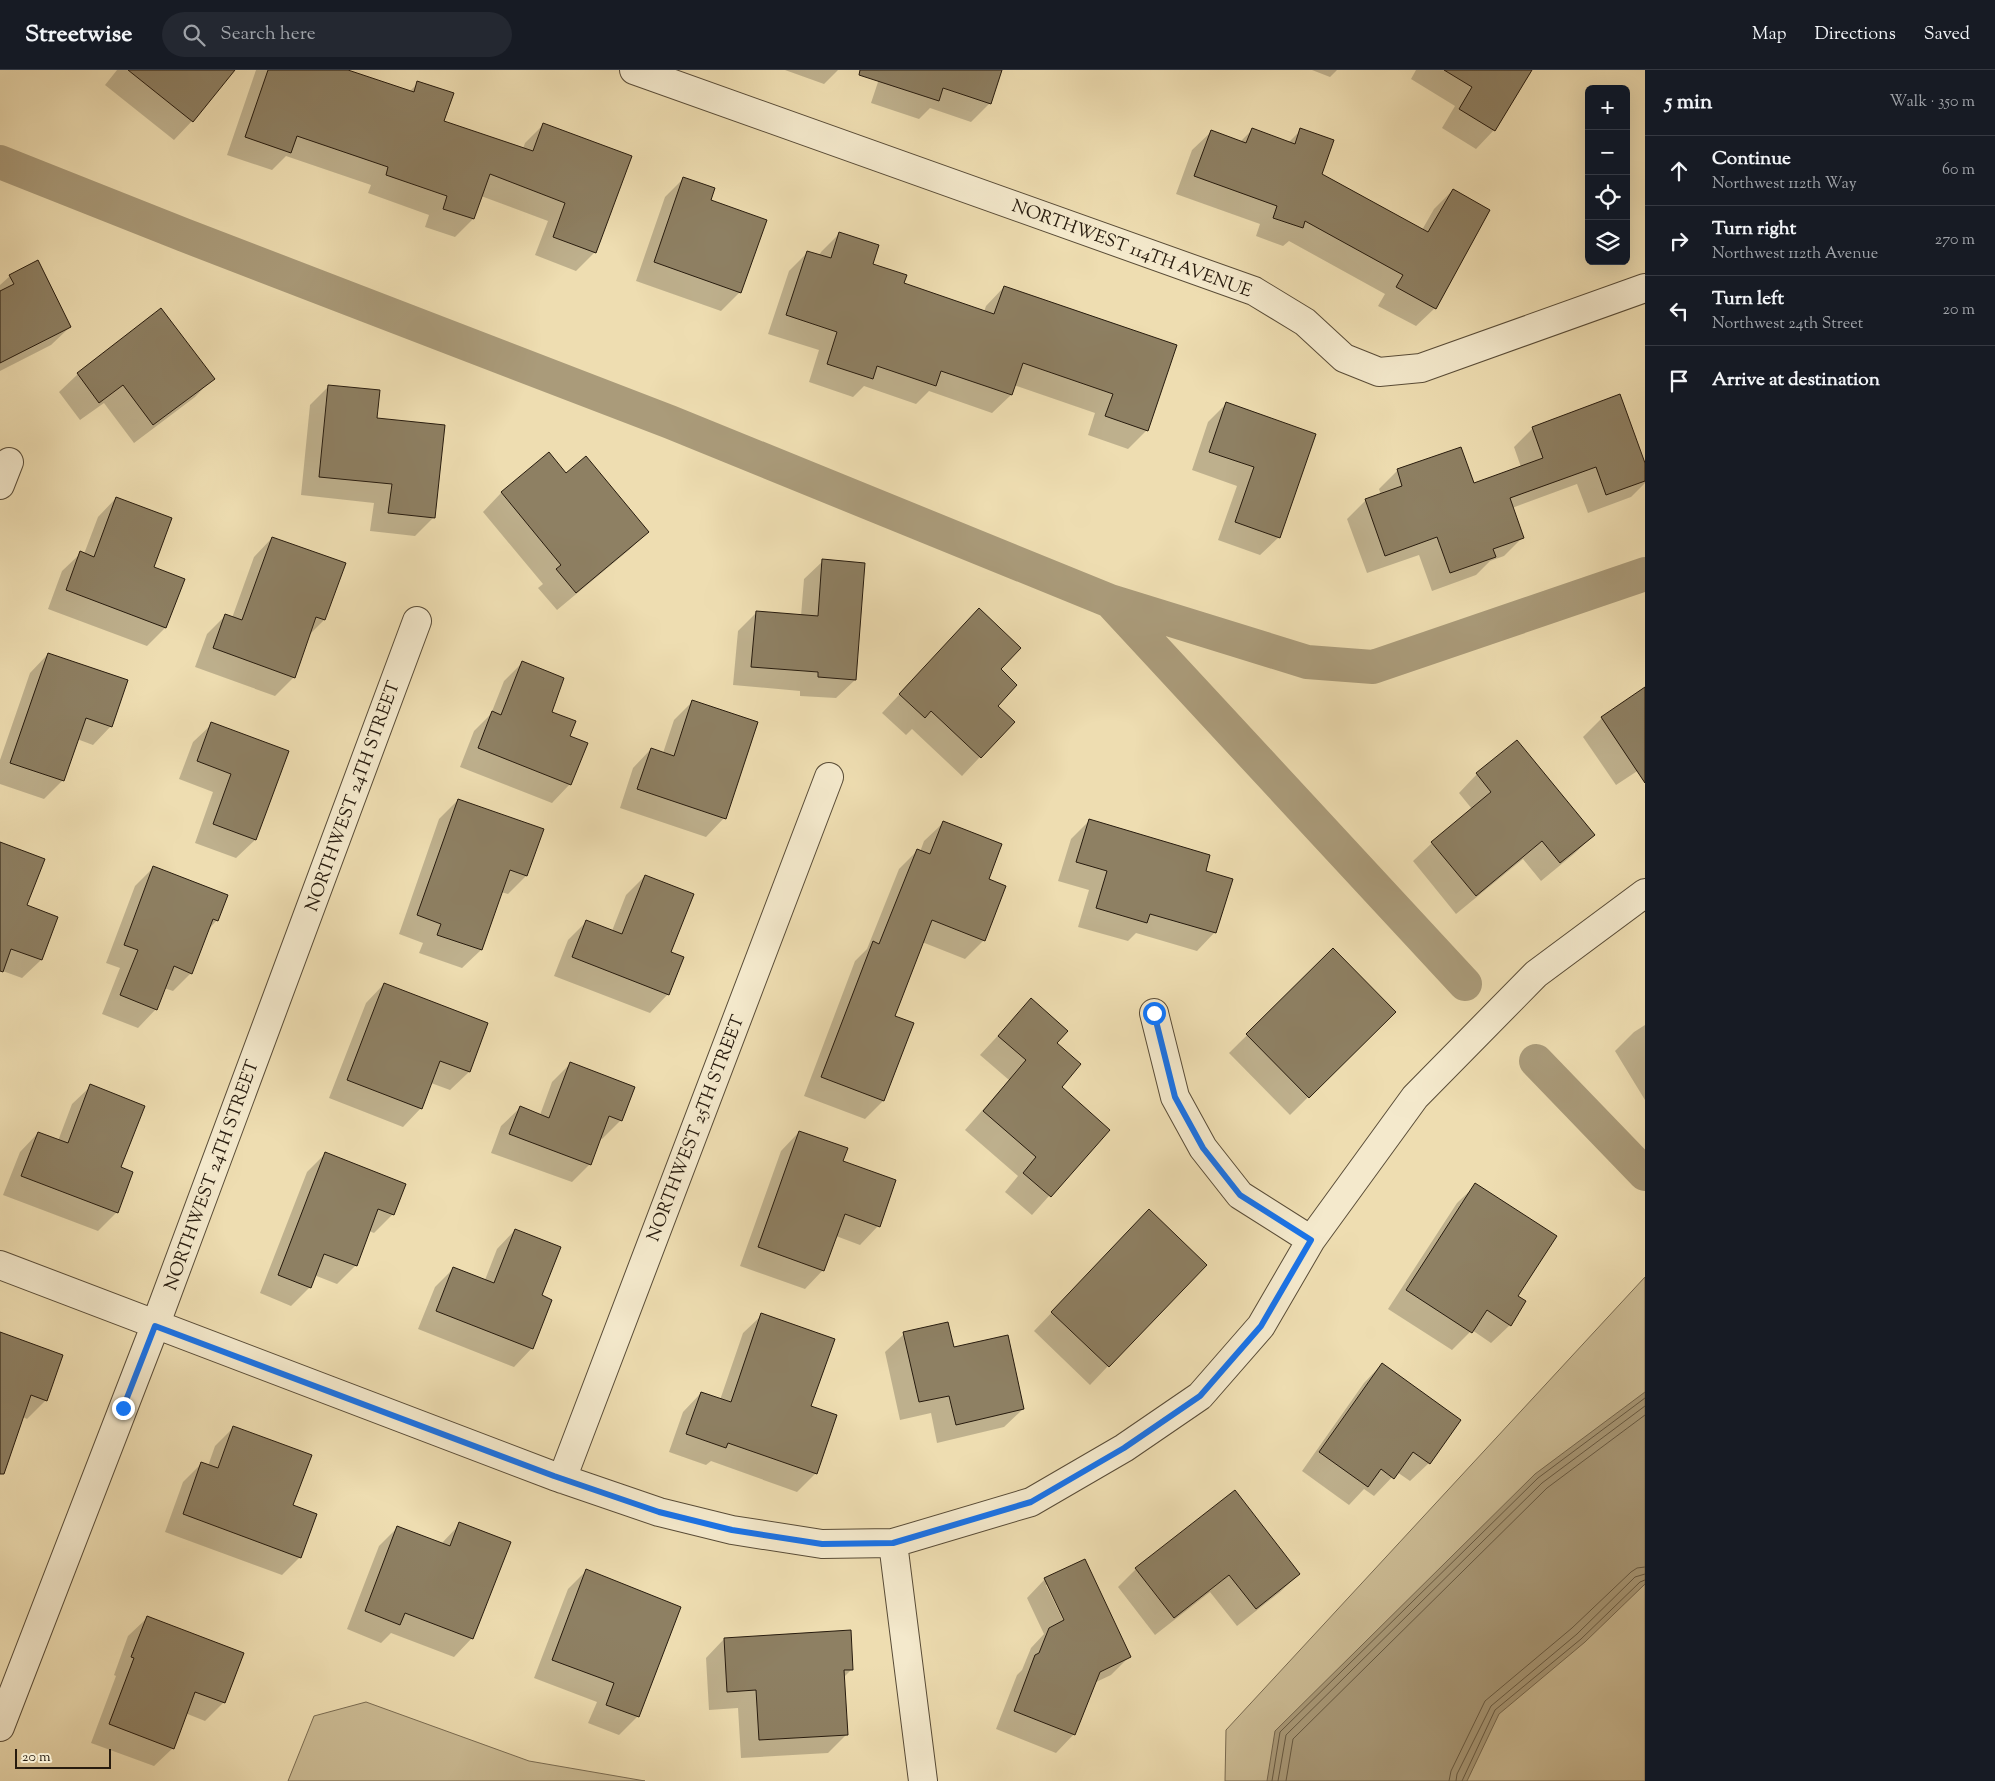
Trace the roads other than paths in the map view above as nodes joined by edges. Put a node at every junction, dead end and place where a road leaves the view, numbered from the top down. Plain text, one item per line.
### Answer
1 (634, 70) edge
2 (1645, 288) edge
3 (417, 621) dead end
4 (829, 777) dead end
5 (1645, 893) edge
6 (1154, 1013) dead end
7 (1311, 1240) junction
8 (0, 1265) edge
9 (155, 1326) junction
10 (562, 1479) junction
11 (893, 1543) junction
12 (0, 1727) edge
13 (923, 1781) edge

1 - 2 street, NORTHWEST 114TH AVENUE
3 - 9 street, NORTHWEST 24TH STREET
4 - 10 street, NORTHWEST 25TH STREET
5 - 7 street
6 - 7 street
7 - 11 street
8 - 9 street
9 - 10 street
9 - 12 street, NORTHWEST 24TH STREET
10 - 11 street
11 - 13 street

